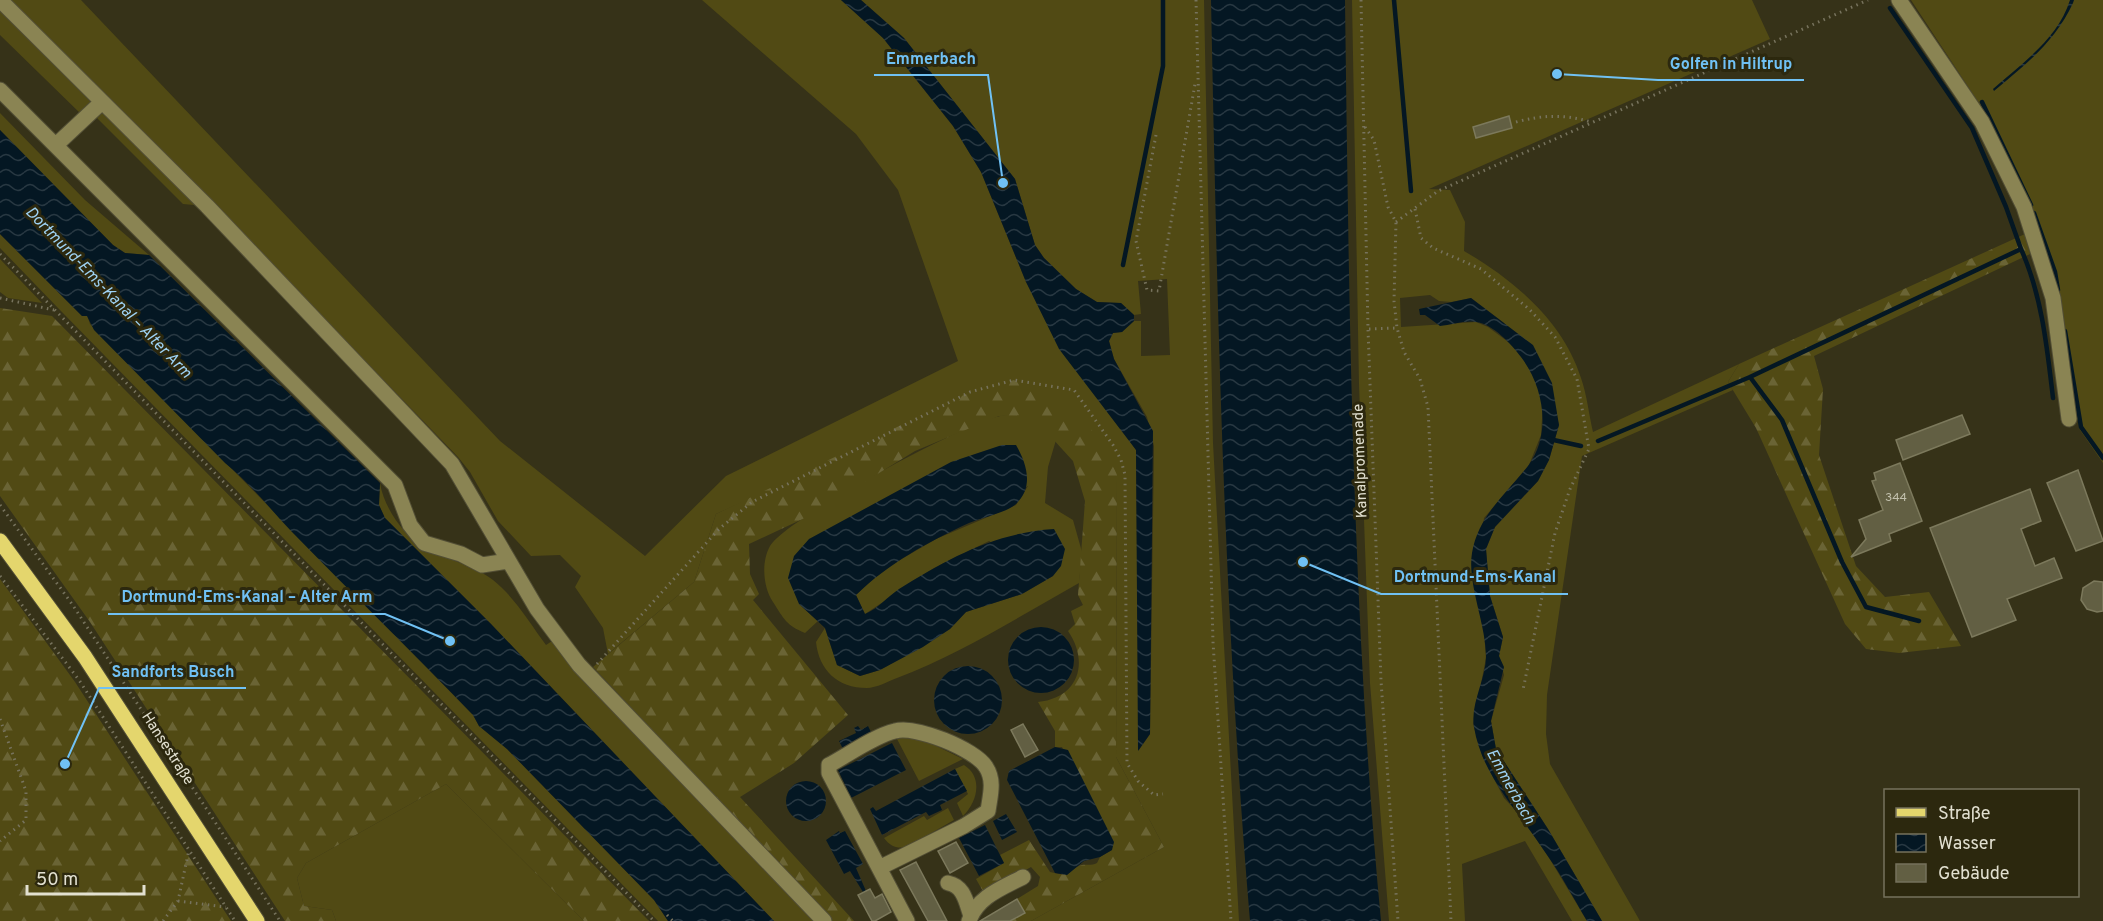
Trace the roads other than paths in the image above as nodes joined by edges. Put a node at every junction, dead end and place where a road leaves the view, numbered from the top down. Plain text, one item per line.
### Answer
1 (0, 0) edge
2 (1899, 0) edge
3 (0, 90) edge
4 (102, 102) junction
5 (56, 145) junction
6 (2069, 419) dead end
7 (0, 541) edge
8 (508, 561) junction
9 (879, 868) junction
10 (1023, 877) dead end
11 (948, 883) dead end
12 (970, 918) edge
13 (257, 921) edge
14 (824, 921) edge
15 (908, 921) edge

1 - 4 lane
2 - 6 lane
3 - 5 lane
4 - 5 lane
4 - 8 lane
5 - 8 lane
7 - 13 main road, Hansestraße
8 - 14 lane
9 - 9 lane
9 - 15 lane
10 - 12 lane
11 - 12 lane

